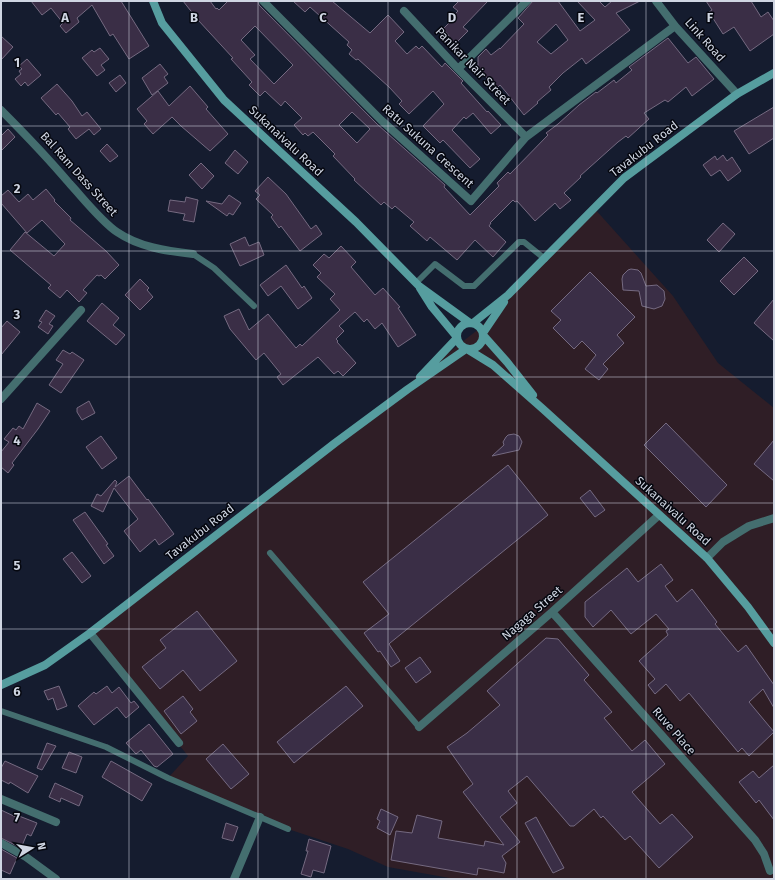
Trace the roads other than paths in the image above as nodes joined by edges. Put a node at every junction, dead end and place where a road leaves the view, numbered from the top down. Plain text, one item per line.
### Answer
1 (154, 1) edge
2 (263, 1) edge
3 (527, 1) edge
4 (656, 1) edge
5 (404, 11) dead end
6 (675, 26) junction
7 (458, 69) junction
8 (774, 73) edge
9 (737, 94) junction
10 (1, 110) edge
11 (526, 138) junction
12 (193, 254) joint
13 (545, 259) junction
14 (417, 284) junction
15 (508, 295) junction
16 (254, 306) dead end
17 (81, 310) dead end
18 (471, 323) junction
19 (483, 334) junction
20 (457, 337) junction
21 (467, 349) junction
22 (408, 389) junction
23 (1, 399) edge
24 (543, 409) junction
25 (659, 515) junction
26 (774, 518) edge
27 (270, 553) dead end
28 (707, 558) junction
29 (552, 612) junction
30 (90, 633) junction
31 (774, 643) edge
32 (1, 685) edge
33 (1, 711) edge
34 (419, 727) joint
35 (178, 743) dead end
36 (1, 799) edge
37 (260, 817) junction
38 (56, 822) dead end
39 (288, 829) dead end
40 (1, 843) edge
41 (770, 871) dead end
42 (56, 879) edge
43 (234, 879) edge

1 - 14 main road, Sukanaivalu Road
2 - 11 street, Ratu Sukuna Crescent
3 - 7 street
4 - 6 street, Link Road
5 - 7 street, Panikar Nair Street
6 - 9 street, Link Road
6 - 11 street, Ratu Sukuna Crescent
7 - 11 street, Panikar Nair Street
8 - 9 main road, Tavakubu Road
9 - 13 main road, Tavakubu Road
10 - 12 street, Bal Ram Dass Street
12 - 16 lane
13 - 14 lane
13 - 15 main road, Tavakubu Road
14 - 18 main road, Sukanaivalu Road
14 - 20 main road, Sukanaivalu Road
15 - 18 main road, Tavakubu Road
15 - 19 main road, Tavakubu Road
17 - 23 street
18 - 19 main road
18 - 20 main road
19 - 21 main road
19 - 24 main road, Sukanaivalu Road
20 - 21 main road
20 - 22 main road, Tavakubu Road
21 - 22 main road, Tavakubu Road
21 - 24 main road, Sukanaivalu Road
22 - 30 main road, Tavakubu Road
24 - 25 main road, Sukanaivalu Road
25 - 28 main road, Sukanaivalu Road
25 - 29 street, Nagaga Street
26 - 28 street
27 - 34 lane
28 - 31 main road, Sukanaivalu Road
29 - 34 street, Nagaga Street
29 - 41 street, Ruve Place
30 - 32 main road, Tavakubu Road
30 - 35 street
33 - 37 lane
36 - 38 street
37 - 39 lane
37 - 43 street
40 - 42 street

